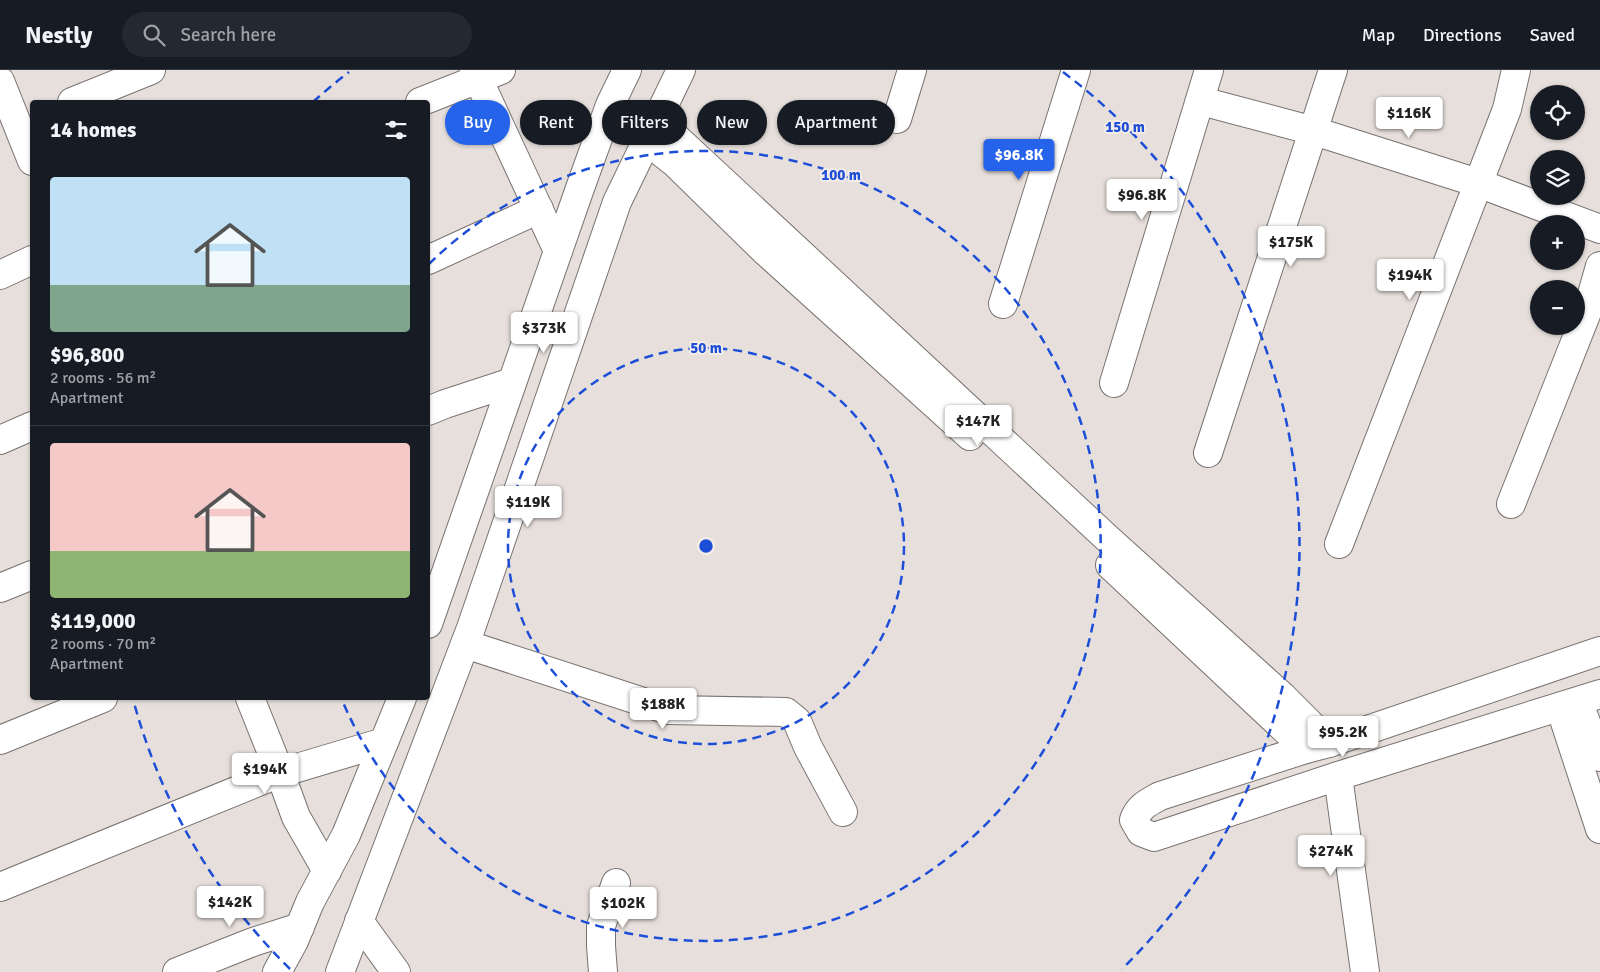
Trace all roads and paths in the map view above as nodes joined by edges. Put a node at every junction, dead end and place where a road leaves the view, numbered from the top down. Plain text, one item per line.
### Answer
1 (151, 70) edge
2 (628, 70) edge
3 (681, 70) edge
4 (912, 70) edge
5 (1076, 70) edge
6 (1209, 70) edge
7 (1333, 70) edge
8 (1516, 70) edge
9 (485, 73) edge
10 (0, 81) edge
11 (77, 100) edge
12 (424, 100) edge
13 (667, 100) edge
14 (1201, 101) junction
15 (897, 119) dead end
16 (17, 125) edge
17 (1314, 131) junction
18 (645, 145) edge
19 (662, 145) edge
20 (30, 156) edge
21 (1478, 183) junction
22 (539, 209) junction
23 (1600, 229) edge
24 (558, 251) junction
25 (430, 259) edge
26 (30, 261) edge
27 (1600, 266) edge
28 (0, 275) edge
29 (1002, 304) dead end
30 (512, 382) junction
31 (1114, 383) dead end
32 (430, 410) edge
33 (30, 427) edge
34 (0, 440) edge
35 (1208, 453) dead end
36 (1511, 504) dead end
37 (1339, 544) dead end
38 (30, 576) edge
39 (436, 577) edge
40 (0, 588) edge
41 (430, 612) edge
42 (465, 644) junction
43 (1600, 651) edge
44 (1568, 661) junction
45 (1532, 674) junction
46 (98, 700) edge
47 (251, 700) edge
48 (401, 700) edge
49 (1575, 702) edge
50 (0, 740) edge
51 (384, 742) junction
52 (1318, 746) junction
53 (1600, 757) edge
54 (280, 773) junction
55 (1332, 778) junction
56 (843, 812) dead end
57 (1600, 829) edge
58 (326, 871) junction
59 (616, 883) dead end
60 (0, 887) edge
61 (359, 921) junction
62 (300, 927) junction
63 (177, 972) edge
64 (277, 972) edge
65 (340, 972) edge
66 (396, 972) edge
67 (603, 972) edge
68 (1365, 972) edge

1 - 11 street
2 - 24 street
3 - 13 street
4 - 15 street
5 - 29 street
6 - 14 street
7 - 17 street
8 - 21 street
9 - 12 street
9 - 22 street
10 - 16 street
14 - 17 street
14 - 31 street
16 - 20 street
17 - 21 street
17 - 35 street
18 - 42 street
19 - 52 street
21 - 23 street
21 - 37 street
22 - 24 street
22 - 25 street
24 - 30 street
26 - 28 street
27 - 36 street
30 - 32 street
30 - 39 street
33 - 34 street
38 - 40 street
39 - 41 street
42 - 56 street
42 - 61 street
43 - 44 street
44 - 45 street
44 - 49 street
45 - 49 street
45 - 52 street
46 - 50 street
47 - 54 street
48 - 51 street
49 - 53 street
49 - 55 street
49 - 57 street
51 - 54 street
51 - 58 street
52 - 55 street
52 - 55 street
54 - 58 street
54 - 60 street
55 - 68 street
58 - 62 street
59 - 67 street
61 - 65 street
61 - 66 street
62 - 63 street
62 - 64 street

